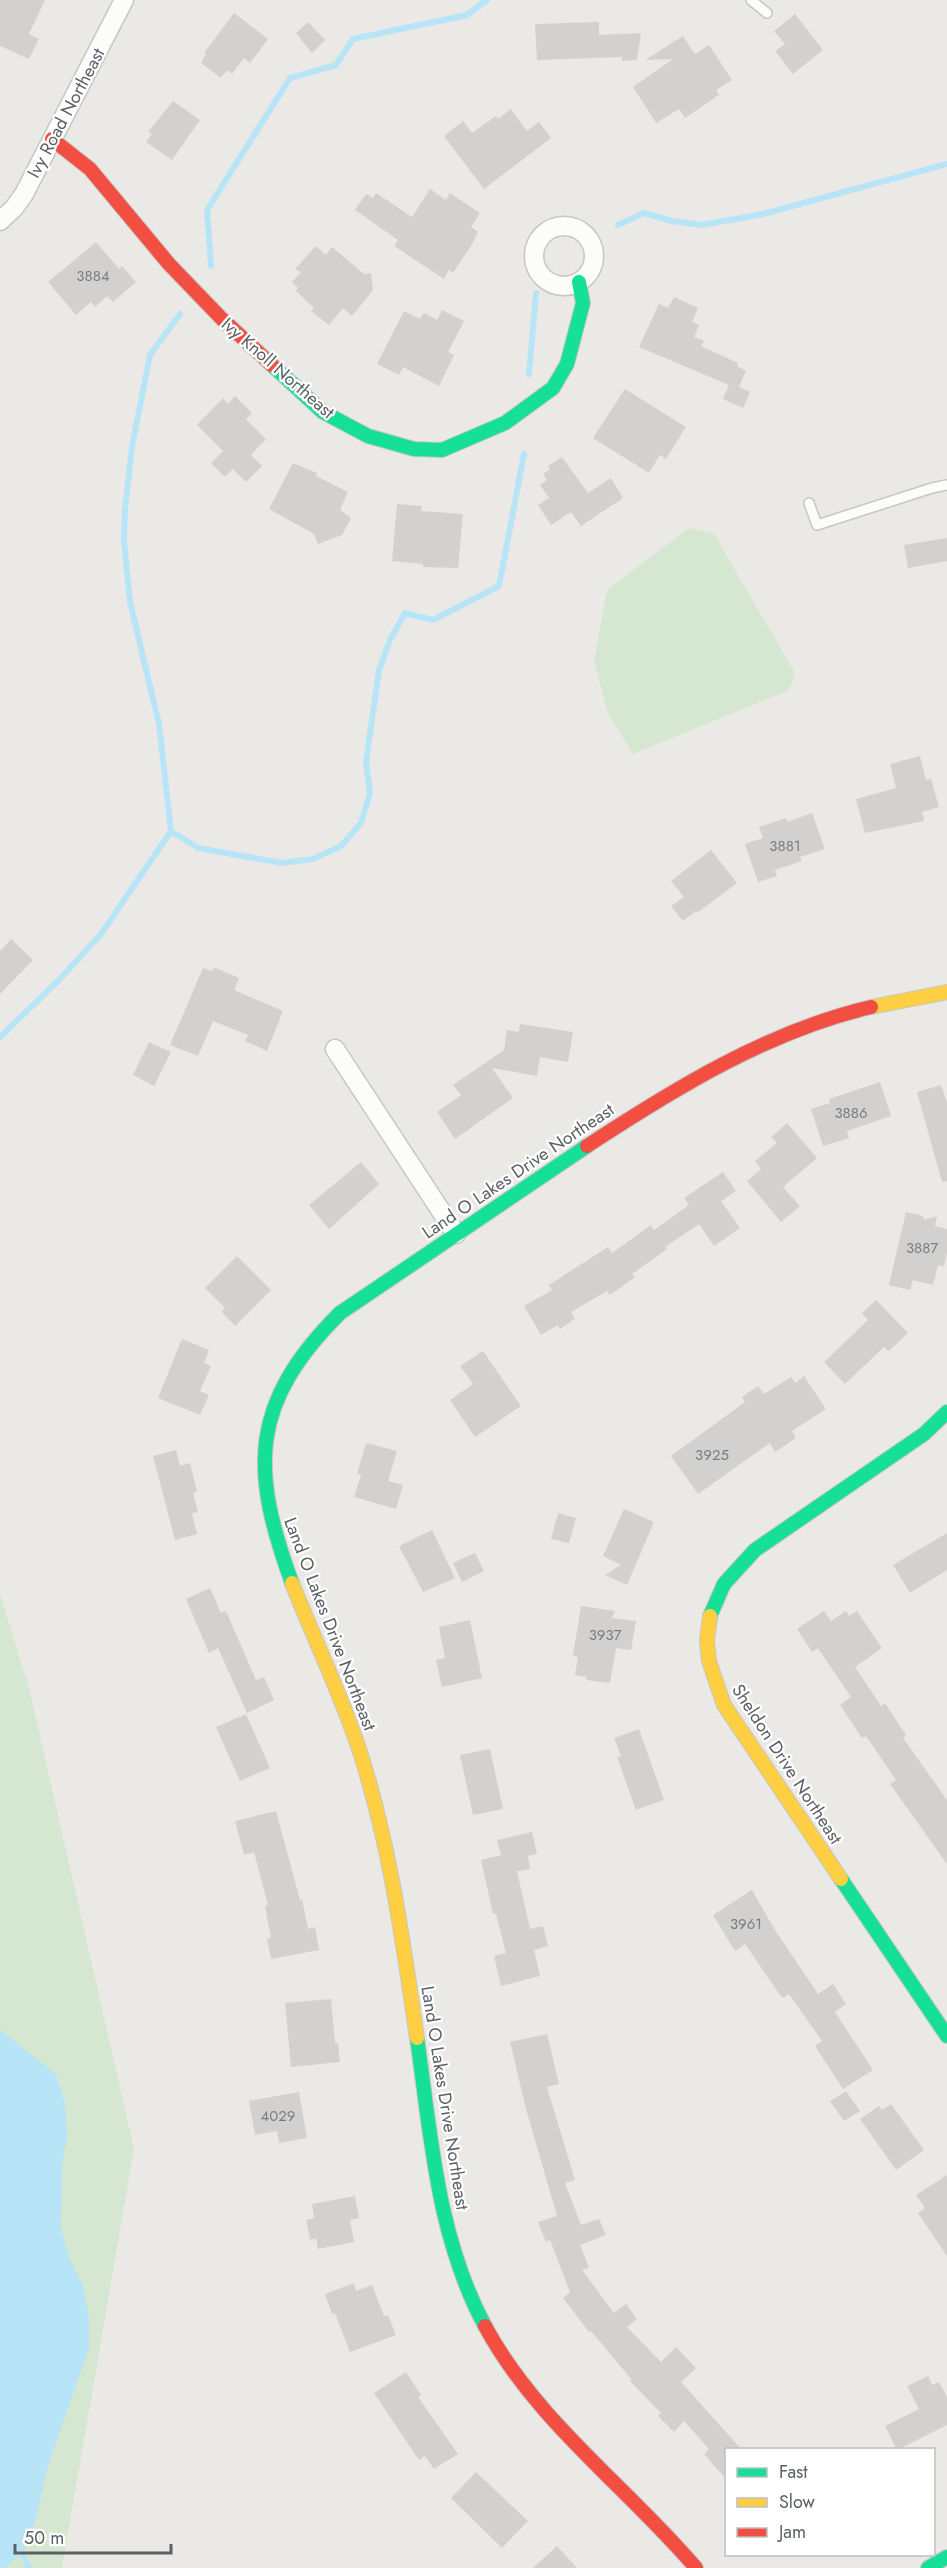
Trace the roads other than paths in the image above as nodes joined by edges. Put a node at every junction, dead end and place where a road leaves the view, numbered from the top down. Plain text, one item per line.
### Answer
1 (124, 0) edge
2 (751, 0) edge
3 (767, 13) dead end
4 (52, 139) junction
5 (0, 221) edge
6 (579, 282) dead end
7 (947, 485) edge
8 (809, 503) dead end
9 (947, 992) edge
10 (335, 1049) dead end
11 (456, 1234) junction
12 (947, 1412) edge
13 (947, 2036) edge
14 (947, 2557) edge
15 (696, 2568) edge
16 (928, 2568) edge

1 - 4 street, Ivy Road Northeast
2 - 3 lane
4 - 5 street, Ivy Road Northeast
4 - 6 street, Ivy Knoll Northeast
7 - 8 lane
9 - 11 street, Land O Lakes Drive Northeast
10 - 11 street
11 - 15 street, Land O Lakes Drive Northeast
12 - 13 street, Sheldon Drive Northeast
14 - 16 street

